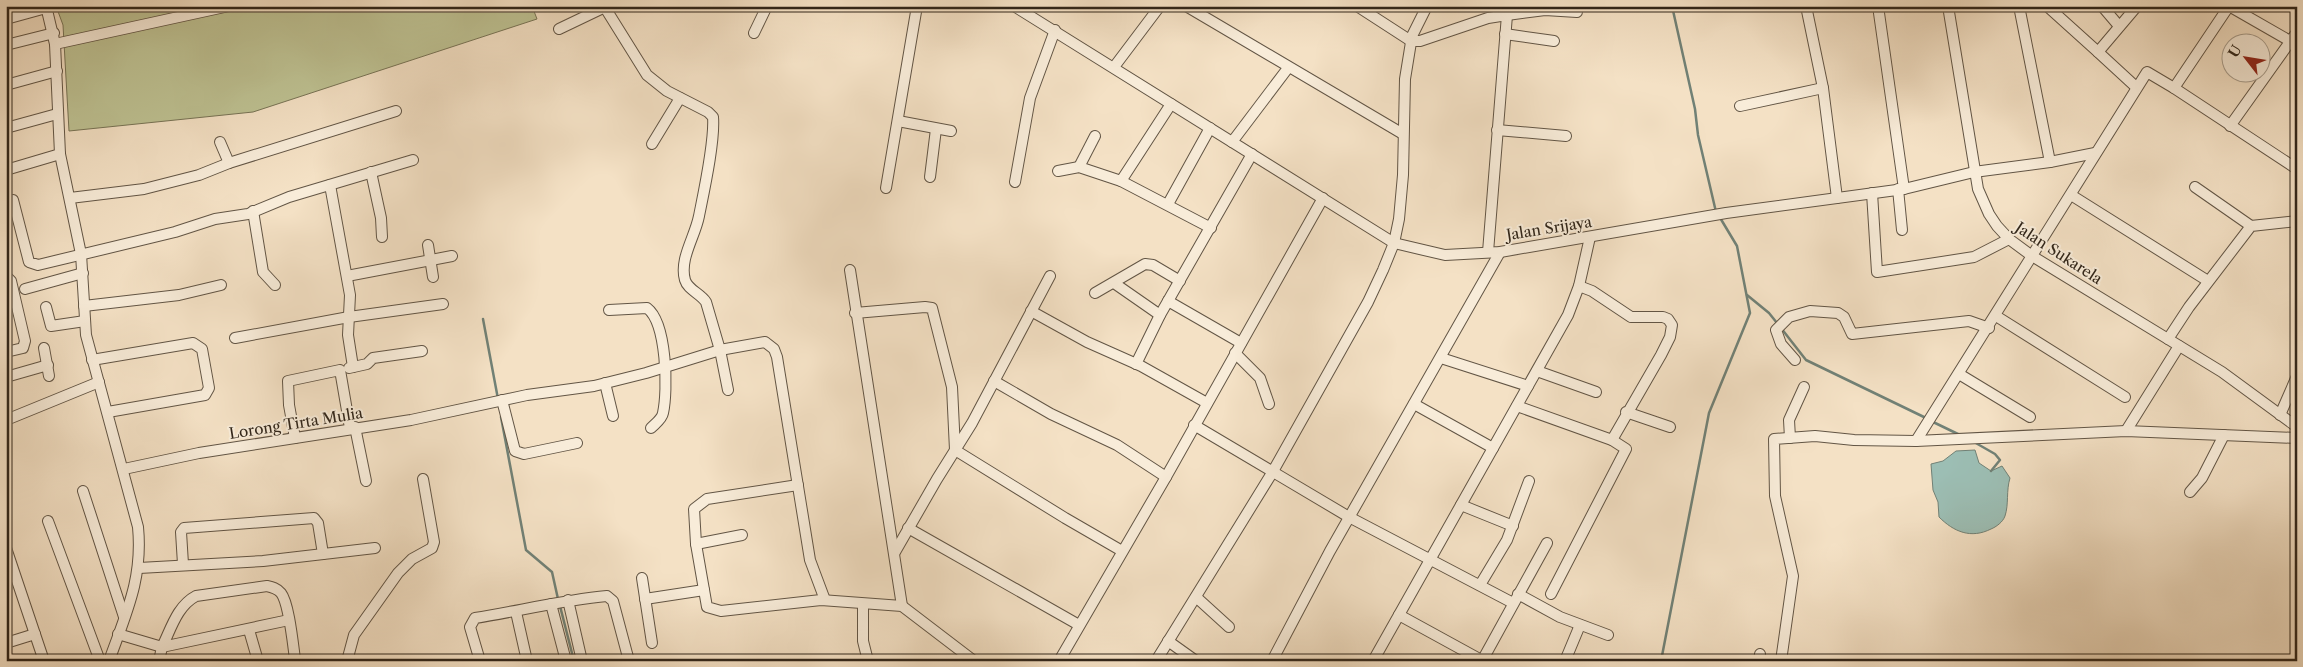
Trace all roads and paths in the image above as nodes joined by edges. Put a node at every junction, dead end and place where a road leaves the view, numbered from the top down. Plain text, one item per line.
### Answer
1 (229, 6) edge
2 (605, 6) edge
3 (767, 6) edge
4 (917, 6) edge
5 (1014, 6) edge
6 (1160, 6) edge
7 (1186, 6) edge
8 (1357, 6) edge
9 (1427, 6) edge
10 (1806, 6) edge
11 (1878, 6) edge
12 (1948, 6) edge
13 (2020, 6) edge
14 (2047, 6) edge
15 (2102, 6) edge
16 (2138, 6) edge
17 (2229, 6) edge
18 (46, 7) edge
19 (1511, 12) edge
20 (1577, 12) dead end
21 (6, 19) edge
22 (2119, 26) junction
23 (559, 29) dead end
24 (1055, 30) junction
25 (54, 32) junction
26 (754, 33) dead end
27 (1505, 34) junction
28 (2294, 36) edge
29 (1411, 41) junction
30 (1554, 41) dead end
31 (55, 44) junction
32 (6, 45) edge
33 (2098, 52) junction
34 (1114, 67) junction
35 (1288, 68) junction
36 (57, 70) junction
37 (6, 85) edge
38 (2136, 87) junction
39 (1824, 88) junction
40 (2174, 88) junction
41 (680, 98) junction
42 (1171, 104) junction
43 (1740, 106) dead end
44 (396, 111) dead end
45 (57, 114) junction
46 (898, 121) junction
47 (2230, 126) junction
48 (6, 128) edge
49 (1210, 128) junction
50 (936, 129) junction
51 (1497, 130) junction
52 (951, 131) dead end
53 (1403, 134) junction
54 (1095, 136) dead end
55 (1566, 136) dead end
56 (220, 142) dead end
57 (1232, 142) junction
58 (652, 144) dead end
59 (2096, 152) junction
60 (60, 154) junction
61 (1252, 154) junction
62 (413, 160) dead end
63 (2050, 162) junction
64 (229, 163) junction
65 (1079, 167) junction
66 (2297, 169) edge
67 (6, 170) edge
68 (1058, 171) dead end
69 (371, 172) junction
70 (1974, 172) junction
71 (930, 176) dead end
72 (1121, 181) junction
73 (1015, 182) dead end
74 (330, 185) junction
75 (2195, 187) dead end
76 (886, 188) dead end
77 (1901, 189) junction
78 (1872, 193) junction
79 (2071, 195) junction
80 (70, 198) junction
81 (1323, 198) junction
82 (1837, 198) junction
83 (13, 200) dead end
84 (1168, 204) junction
85 (253, 211) junction
86 (2297, 221) edge
87 (2251, 226) junction
88 (1211, 228) junction
89 (1902, 230) dead end
90 (382, 236) dead end
91 (1590, 237) junction
92 (2009, 239) junction
93 (1394, 243) junction
94 (428, 245) dead end
95 (1488, 252) junction
96 (1500, 252) junction
97 (82, 254) junction
98 (452, 256) dead end
99 (2032, 256) junction
100 (430, 260) junction
101 (850, 270) dead end
102 (83, 273) junction
103 (6, 276) edge
104 (347, 276) junction
105 (1050, 276) dead end
106 (433, 277) dead end
107 (1180, 281) junction
108 (2208, 281) junction
109 (1114, 283) junction
110 (221, 285) dead end
111 (275, 285) dead end
112 (1579, 286) junction
113 (25, 289) dead end
114 (1095, 293) dead end
115 (1168, 301) junction
116 (443, 304) dead end
117 (84, 306) junction
118 (46, 307) dead end
119 (609, 310) dead end
120 (1031, 311) junction
121 (855, 313) junction
122 (1160, 315) junction
123 (1996, 316) junction
124 (349, 317) junction
125 (85, 321) junction
126 (1988, 328) junction
127 (235, 338) dead end
128 (2168, 339) junction
129 (1241, 343) junction
130 (2179, 346) junction
131 (44, 348) dead end
132 (720, 350) junction
133 (422, 351) dead end
134 (6, 352) edge
135 (1235, 353) junction
136 (1441, 358) junction
137 (92, 360) junction
138 (1795, 360) dead end
139 (1136, 364) junction
140 (665, 365) junction
141 (353, 367) junction
142 (340, 370) junction
143 (1537, 370) junction
144 (1959, 374) junction
145 (2297, 376) edge
146 (6, 377) edge
147 (994, 381) junction
148 (99, 382) junction
149 (605, 383) junction
150 (1528, 386) junction
151 (1804, 387) dead end
152 (728, 390) dead end
153 (1596, 392) dead end
154 (2125, 396) dead end
155 (498, 401) junction
156 (1207, 403) junction
157 (1269, 404) dead end
158 (1414, 404) junction
159 (1517, 406) junction
160 (108, 412) junction
161 (1626, 412) junction
162 (2280, 414) junction
163 (613, 416) dead end
164 (2030, 417) dead end
165 (6, 420) edge
166 (1194, 425) junction
167 (1670, 427) dead end
168 (2297, 427) edge
169 (353, 428) junction
170 (651, 428) dead end
171 (2126, 431) junction
172 (2224, 435) junction
173 (295, 438) junction
174 (1790, 438) junction
175 (2297, 438) edge
176 (1612, 440) junction
177 (1916, 441) junction
178 (577, 443) dead end
179 (1493, 448) junction
180 (955, 450) junction
181 (124, 469) junction
182 (1272, 473) junction
183 (1166, 477) junction
184 (423, 479) dead end
185 (366, 481) dead end
186 (1529, 481) dead end
187 (798, 484) junction
188 (83, 491) dead end
189 (2190, 492) dead end
190 (1461, 505) junction
191 (1349, 517) junction
192 (48, 521) dead end
193 (1513, 526) junction
194 (908, 528) junction
195 (742, 535) dead end
196 (1547, 543) dead end
197 (696, 544) junction
198 (375, 548) dead end
199 (7, 551) edge
200 (1122, 551) junction
201 (895, 552) junction
202 (323, 554) junction
203 (1431, 559) junction
204 (183, 564) junction
205 (139, 568) junction
206 (642, 578) dead end
207 (1480, 585) junction
208 (704, 590) junction
209 (1551, 594) dead end
210 (1196, 597) junction
211 (644, 599) junction
212 (1515, 599) junction
213 (824, 600) junction
214 (559, 602) junction
215 (863, 604) junction
216 (902, 606) junction
217 (516, 612) junction
218 (1399, 615) junction
219 (124, 617) junction
220 (289, 620) junction
221 (1079, 625) junction
222 (1580, 625) junction
223 (1229, 627) dead end
224 (249, 630) junction
225 (35, 634) junction
226 (118, 634) junction
227 (1608, 635) dead end
228 (1168, 641) junction
229 (6, 642) edge
230 (652, 643) dead end
231 (162, 647) junction
232 (295, 660) dead end
233 (44, 661) edge
234 (100, 661) edge
235 (109, 661) edge
236 (159, 661) edge
237 (258, 661) edge
238 (347, 661) edge
239 (480, 661) edge
240 (527, 661) edge
241 (566, 661) edge
242 (582, 661) edge
243 (630, 661) edge
244 (868, 661) edge
245 (974, 661) edge
246 (1058, 661) edge
247 (1156, 661) edge
248 (1196, 661) edge
249 (1272, 661) edge
250 (1373, 661) edge
251 (1482, 661) edge
252 (1566, 661) edge
253 (1781, 661) edge

1 - 31 street
2 - 23 street
2 - 41 street
3 - 26 street
4 - 46 street
5 - 24 street, Jalan Srijaya
6 - 34 street
7 - 35 street
8 - 29 street
9 - 29 street
10 - 39 street
11 - 77 street
12 - 70 street, Jalan Sukarela
13 - 63 street
14 - 33 street
15 - 22 street
16 - 22 street
17 - 28 street
17 - 40 street
18 - 21 street
18 - 25 street
19 - 20 street
19 - 27 street
19 - 29 street
22 - 33 street
24 - 34 street, Jalan Srijaya
24 - 73 street
25 - 31 street
25 - 32 street
27 - 30 street
27 - 51 street
28 - 47 street
29 - 53 street
31 - 36 street
33 - 38 street
34 - 42 street, Jalan Srijaya
35 - 53 street
35 - 57 street
36 - 37 street
36 - 45 street
38 - 40 street
38 - 59 street
39 - 43 street
39 - 82 street
40 - 47 street
41 - 58 street
41 - 132 street
42 - 49 street, Jalan Srijaya
42 - 72 street
44 - 64 street
45 - 48 street
45 - 60 street
46 - 50 street
46 - 76 street
47 - 66 street
49 - 57 street, Jalan Srijaya
49 - 84 street
50 - 52 street
50 - 71 street
51 - 55 street
51 - 95 street
53 - 93 street
54 - 65 street
56 - 64 street
57 - 61 street, Jalan Srijaya
59 - 63 street
59 - 79 street
60 - 67 street
60 - 80 street
61 - 81 street, Jalan Srijaya
61 - 88 street
62 - 69 street
63 - 70 street
64 - 80 street
65 - 68 street
65 - 72 street
69 - 74 street
69 - 90 street
70 - 77 street
70 - 92 street, Jalan Sukarela
72 - 84 street
74 - 85 street
74 - 104 street
75 - 87 street
77 - 78 street
77 - 89 street
78 - 82 street
78 - 92 street
79 - 99 street
79 - 108 street
80 - 97 street
81 - 93 street, Jalan Srijaya
81 - 129 street
82 - 91 street, Jalan Srijaya
83 - 97 street
84 - 88 street
85 - 97 street
85 - 111 street
86 - 87 street
87 - 108 street
88 - 107 street
91 - 96 street, Jalan Srijaya
91 - 112 street
92 - 99 street, Jalan Sukarela
93 - 95 street, Jalan Srijaya
93 - 182 street
94 - 100 street
95 - 96 street, Jalan Srijaya
96 - 136 street
97 - 102 street
98 - 100 street
99 - 123 street
99 - 128 street, Jalan Sukarela
100 - 104 street
100 - 106 street
101 - 121 street
102 - 113 street
102 - 117 street
103 - 134 street
104 - 124 street
105 - 120 street
107 - 109 street
107 - 115 street
108 - 128 street
109 - 114 street
109 - 122 street
110 - 117 street
112 - 143 street
112 - 161 street
115 - 122 street
115 - 129 street
116 - 124 street
117 - 125 street
118 - 125 street
119 - 140 street
120 - 139 street
120 - 147 street
121 - 180 street
121 - 201 street
122 - 139 street
123 - 126 street
123 - 154 street
124 - 127 street
124 - 141 street
125 - 137 street
126 - 138 street
126 - 144 street
128 - 130 street, Jalan Sukarela
129 - 135 street
130 - 162 street, Jalan Sukarela
130 - 171 street
131 - 146 street
132 - 140 street, Lorong Tirta Mulia
132 - 152 street
132 - 187 street, Lorong Tirta Mulia
133 - 141 street
135 - 156 street
135 - 157 street
136 - 150 street
136 - 158 street
137 - 148 street
137 - 160 street
139 - 156 street
140 - 149 street, Lorong Tirta Mulia
140 - 170 street
141 - 142 street
142 - 169 street
142 - 173 street
143 - 150 street
143 - 153 street
144 - 164 street
144 - 177 street
145 - 162 street
147 - 180 street
147 - 183 street
148 - 160 street
148 - 165 street
149 - 155 street, Lorong Tirta Mulia
149 - 163 street
150 - 159 street
151 - 174 street
155 - 169 street, Lorong Tirta Mulia
155 - 178 street
156 - 166 street
158 - 179 street
158 - 191 street
159 - 176 street
159 - 179 street
160 - 181 street
161 - 167 street
161 - 176 street
162 - 168 street, Jalan Sukarela
166 - 182 street
166 - 183 street
169 - 173 street, Lorong Tirta Mulia
169 - 185 street
171 - 172 street
171 - 177 street
172 - 175 street
172 - 189 street
173 - 181 street, Lorong Tirta Mulia
174 - 177 street
174 - 253 street
176 - 209 street
179 - 190 street
180 - 194 street
180 - 200 street
181 - 205 street
182 - 191 street
182 - 210 street
183 - 200 street
184 - 238 street
186 - 193 street
187 - 197 street
187 - 213 street, Lorong Tirta Mulia
188 - 219 street
190 - 193 street
190 - 203 street
191 - 203 street
191 - 249 street
192 - 234 street
193 - 207 street
194 - 201 street
194 - 221 street
195 - 197 street
196 - 212 street
197 - 208 street
198 - 202 street
199 - 225 street
200 - 221 street
201 - 216 street
202 - 204 street
202 - 204 street
203 - 207 street
203 - 218 street
204 - 205 street
205 - 219 street
206 - 211 street
207 - 212 street
208 - 211 street
208 - 213 street
210 - 223 street
210 - 228 street
211 - 230 street
212 - 222 street
212 - 251 street
213 - 215 street
214 - 217 street
214 - 241 street
214 - 242 street
214 - 243 street
215 - 216 street
215 - 244 street
216 - 245 street
217 - 239 street
217 - 240 street
218 - 250 street
218 - 251 street
219 - 226 street
220 - 224 street
220 - 231 street
220 - 232 street
221 - 246 street
222 - 227 street
222 - 252 street
224 - 231 street
224 - 237 street
225 - 229 street
225 - 233 street
226 - 231 street
226 - 235 street
228 - 247 street
228 - 248 street
231 - 236 street

